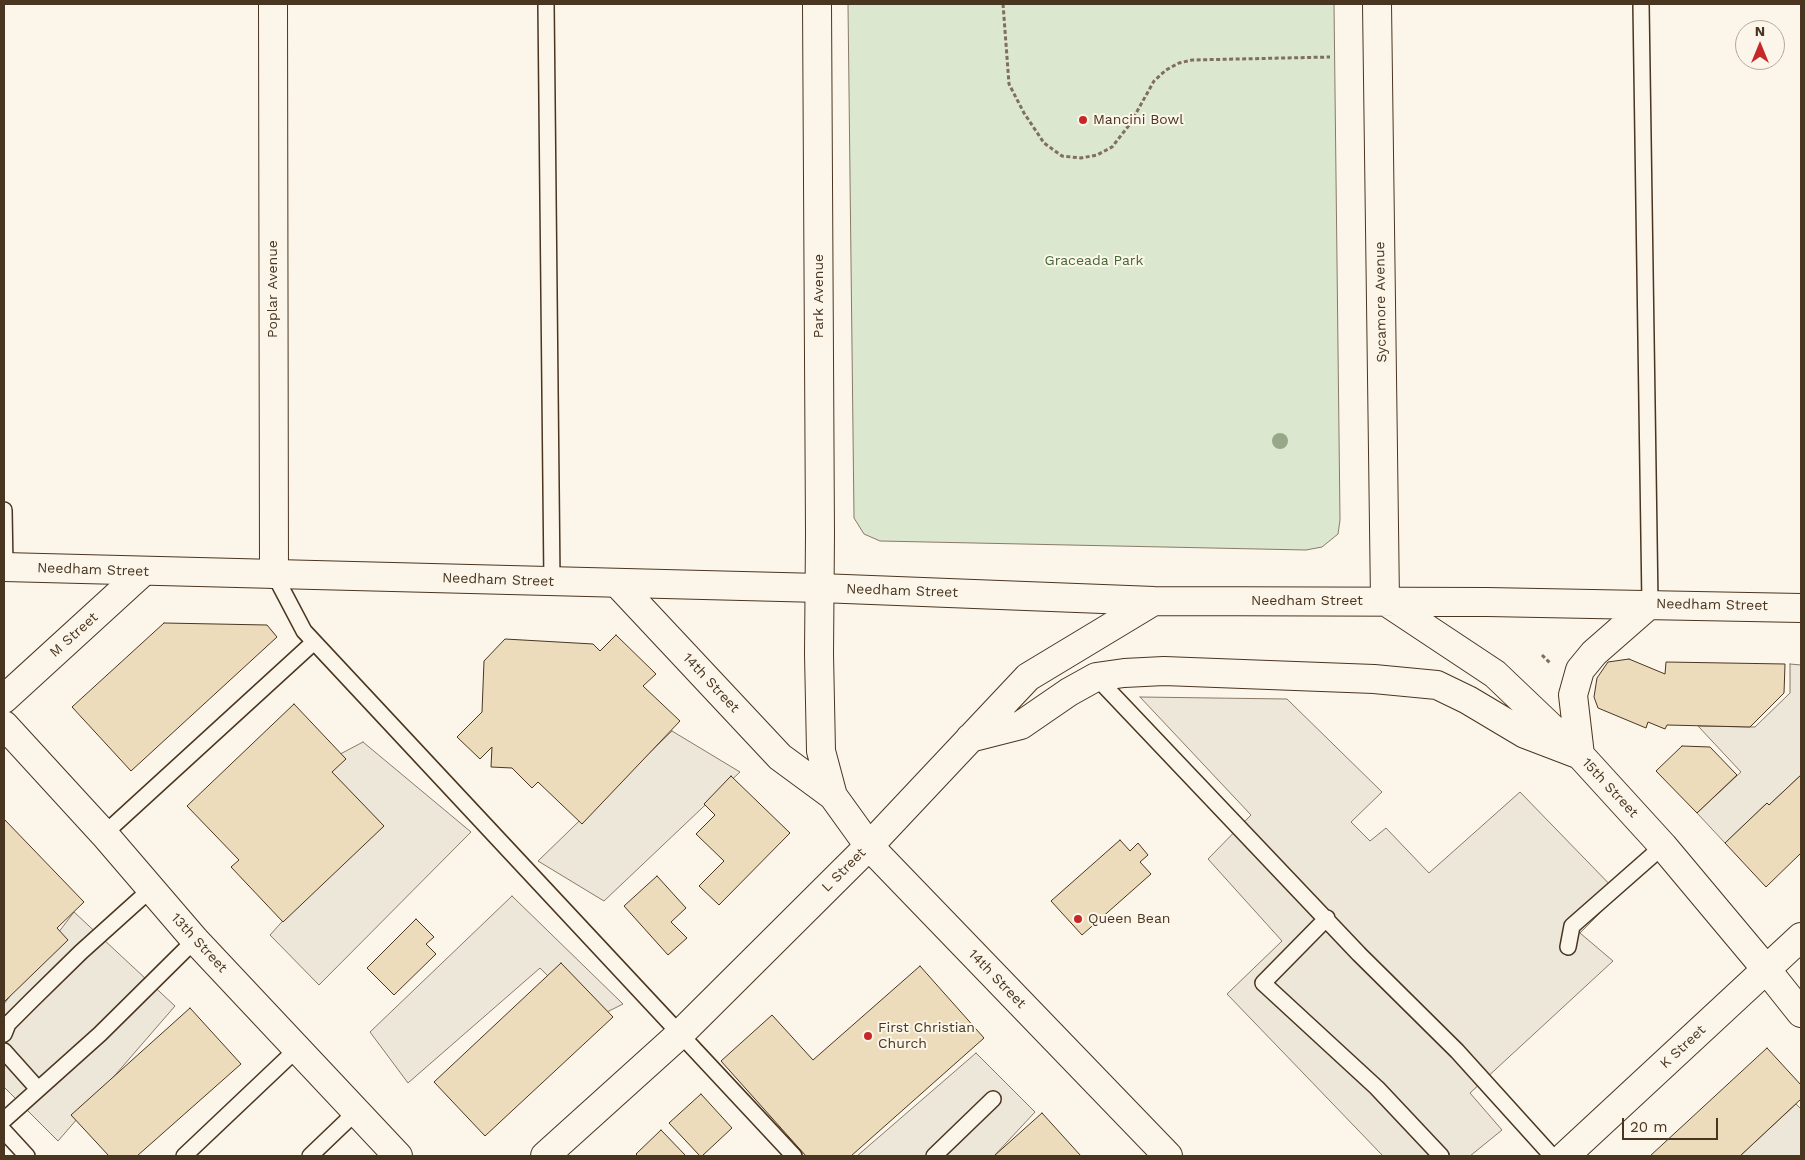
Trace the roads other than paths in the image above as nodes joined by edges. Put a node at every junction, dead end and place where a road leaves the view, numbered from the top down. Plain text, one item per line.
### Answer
1 (273, 4) edge
2 (546, 4) edge
3 (817, 4) edge
4 (1377, 4) edge
5 (1641, 4) edge
6 (4, 510) edge
7 (4, 567) edge
8 (144, 571) junction
9 (274, 574) junction
10 (552, 582) junction
11 (617, 583) junction
12 (820, 588) junction
13 (1154, 601) junction
14 (1385, 601) junction
15 (1650, 604) junction
16 (1801, 608) edge
17 (314, 642) junction
18 (1096, 677) junction
19 (4, 699) edge
20 (4, 725) edge
21 (970, 738) junction
22 (1580, 755) junction
23 (833, 796) junction
24 (104, 834) junction
25 (868, 846) junction
26 (1663, 846) junction
27 (151, 889) junction
28 (1327, 918) junction
29 (1801, 937) edge
30 (196, 940) junction
31 (1568, 947) dead end
32 (1766, 969) junction
33 (1801, 1013) edge
34 (4, 1034) edge
35 (679, 1035) junction
36 (298, 1048) junction
37 (4, 1051) edge
38 (38, 1089) junction
39 (993, 1099) dead end
40 (357, 1111) junction
41 (4, 1120) edge
42 (4, 1131) edge
43 (28, 1156) edge
44 (184, 1156) edge
45 (310, 1156) edge
46 (398, 1156) edge
47 (545, 1156) edge
48 (794, 1156) edge
49 (934, 1156) edge
50 (1168, 1156) edge
51 (1441, 1156) edge
52 (1552, 1156) edge
53 (1565, 1156) edge

1 - 9 main road, Poplar Avenue
2 - 10 lane
3 - 12 main road, Park Avenue
4 - 14 main road, Sycamore Avenue
5 - 15 lane
6 - 7 lane
7 - 8 main road, Needham Street
8 - 9 main road, Needham Street
8 - 19 main road, M Street
9 - 10 main road, Needham Street
9 - 17 lane
10 - 11 main road, Needham Street
11 - 12 main road, Needham Street
11 - 23 main road, 14th Street
12 - 13 main road, Needham Street
12 - 23 main road, 14th Street
13 - 14 main road, Needham Street
13 - 21 main road, L Street
14 - 15 main road, Needham Street
14 - 22 main road, 15th Street
15 - 16 main road, Needham Street
15 - 22 main road
17 - 24 lane
17 - 35 lane
18 - 21 main road
18 - 22 main road
18 - 28 lane
20 - 24 main road, 13th Street
21 - 25 main road, L Street
22 - 26 main road, 15th Street
23 - 25 main road, 14th Street
24 - 27 main road, 13th Street
25 - 35 main road, L Street
25 - 50 main road, 14th Street
26 - 31 lane
26 - 32 main road, 15th Street
27 - 30 main road, 13th Street
27 - 34 lane
28 - 51 lane
28 - 52 lane
29 - 32 main road, K Street
30 - 36 main road, 13th Street
30 - 38 lane
32 - 33 main road, 15th Street
32 - 53 main road, K Street
35 - 47 main road, L Street
35 - 48 lane
36 - 40 main road, 13th Street
36 - 44 lane
37 - 38 lane
38 - 41 lane
39 - 49 lane
40 - 45 lane
40 - 46 main road, 13th Street
42 - 43 lane

